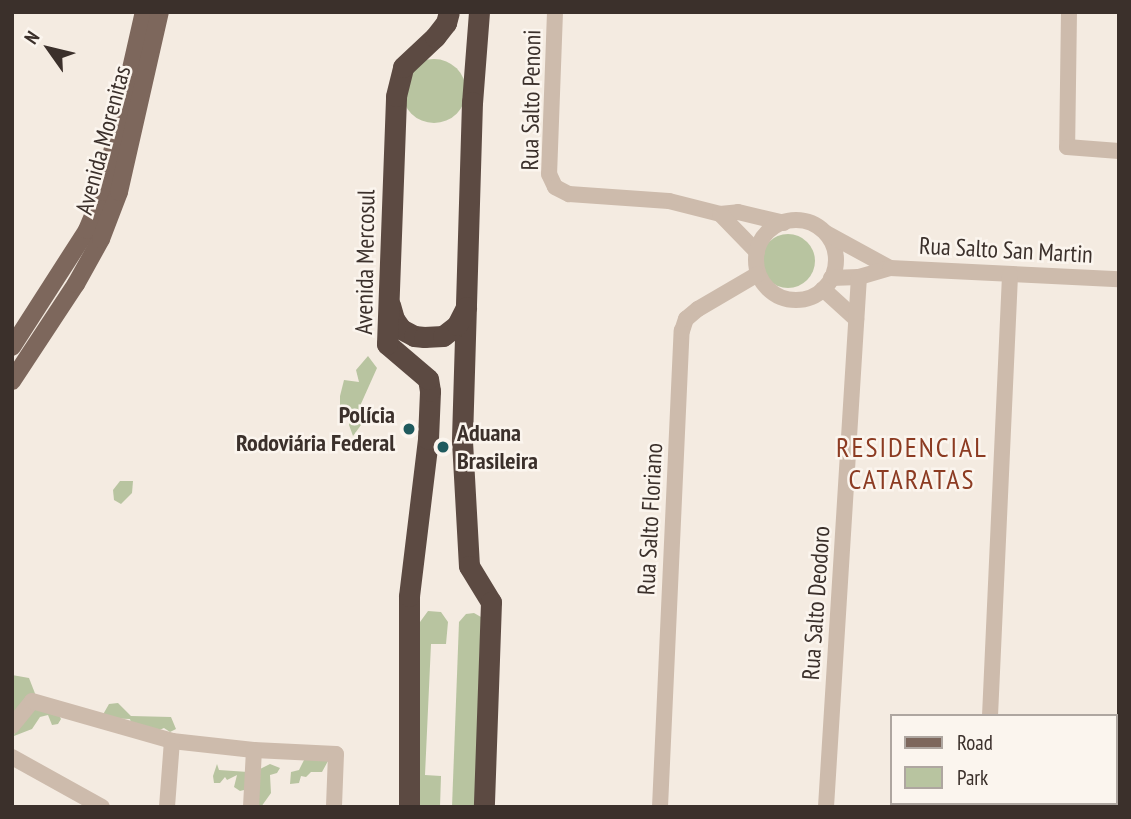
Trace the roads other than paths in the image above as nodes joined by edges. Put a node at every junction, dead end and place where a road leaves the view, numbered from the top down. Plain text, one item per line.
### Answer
1 (144, 12) edge
2 (160, 12) edge
3 (449, 12) edge
4 (479, 12) edge
5 (555, 12) edge
6 (1069, 12) edge
7 (128, 127) junction
8 (1119, 151) edge
9 (720, 214) junction
10 (784, 223) junction
11 (825, 233) junction
12 (757, 252) junction
13 (890, 268) junction
14 (758, 274) junction
15 (1010, 274) junction
16 (859, 277) junction
17 (1119, 279) edge
18 (827, 284) junction
19 (389, 300) junction
20 (466, 307) junction
21 (856, 319) junction
22 (12, 347) edge
23 (12, 381) edge
24 (990, 714) edge
25 (12, 726) edge
26 (172, 741) junction
27 (254, 750) junction
28 (12, 757) edge
29 (102, 807) edge
30 (167, 807) edge
31 (251, 807) edge
32 (334, 807) edge
33 (409, 807) edge
34 (484, 807) edge
35 (660, 807) edge
36 (826, 807) edge

1 - 7 main road, Avenida Morenitas
2 - 7 main road, Avenida Morenitas
3 - 19 highway, Avenida Mercosul
4 - 20 highway
5 - 9 street, Rua Salto Penoni
6 - 8 street
7 - 22 main road, Avenida Morenitas
7 - 23 main road, Avenida Morenitas
9 - 10 street, Rua Salto Penoni
9 - 12 street
10 - 11 street
10 - 12 street
11 - 13 street, Rua Salto San Martin
11 - 18 street
12 - 14 street
13 - 15 street, Rua Salto San Martin
13 - 16 street, Rua Salto San Martin
14 - 18 street
14 - 35 street, Rua Salto Floriano
15 - 17 street, Rua Salto San Martin
15 - 24 street
16 - 18 street, Rua Salto San Martin
16 - 21 street, Rua Salto Deodoro
18 - 21 street
19 - 20 highway
19 - 33 highway, Avenida Mercosul
20 - 34 highway
21 - 36 street, Rua Salto Deodoro
25 - 26 street
26 - 27 street
26 - 30 street
27 - 31 street
27 - 32 street
28 - 29 street

